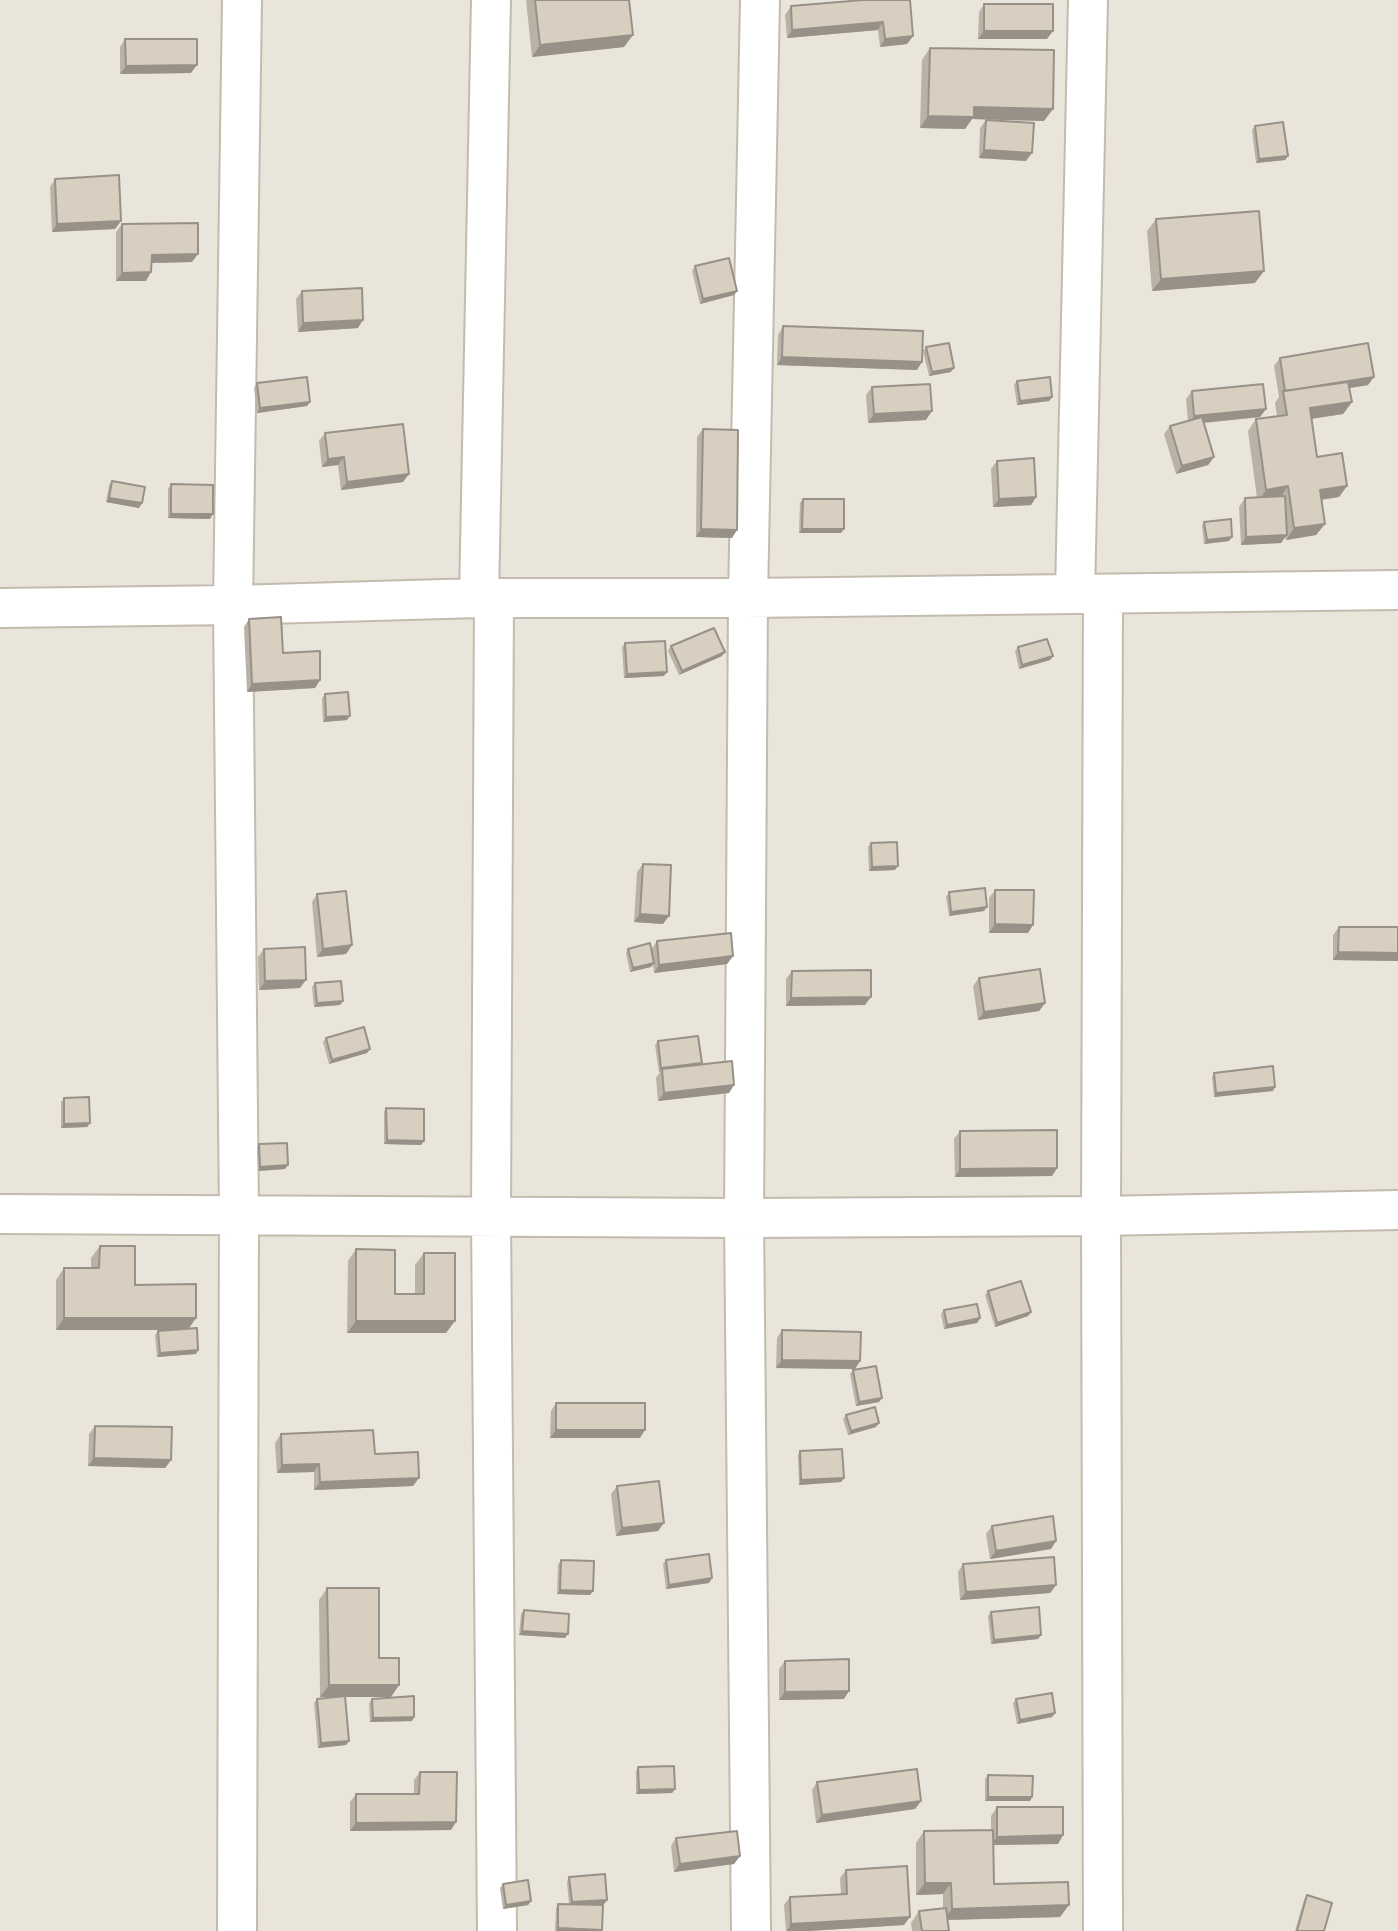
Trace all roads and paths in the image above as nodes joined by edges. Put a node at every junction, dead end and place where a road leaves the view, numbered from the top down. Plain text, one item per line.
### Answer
1 (243, 0) edge
2 (491, 0) edge
3 (760, 0) edge
4 (1088, 0) edge
5 (1398, 590) edge
6 (1089, 594) junction
7 (486, 598) junction
8 (748, 598) junction
9 (233, 605) junction
10 (0, 608) edge
11 (1398, 1210) edge
12 (0, 1214) edge
13 (491, 1216) junction
14 (1101, 1216) junction
15 (239, 1217) junction
16 (744, 1218) junction
17 (237, 1931) edge
18 (497, 1931) edge
19 (751, 1931) edge
20 (1103, 1931) edge

1 - 9 street
2 - 7 street
3 - 8 street
4 - 6 street
5 - 6 street
6 - 8 street
6 - 14 street
7 - 8 street
7 - 9 street
7 - 13 street
8 - 16 street
9 - 10 street
9 - 15 street
11 - 14 street
12 - 15 street
13 - 15 street
13 - 16 street
13 - 18 street
14 - 16 street
14 - 20 street
15 - 17 street
16 - 19 street

